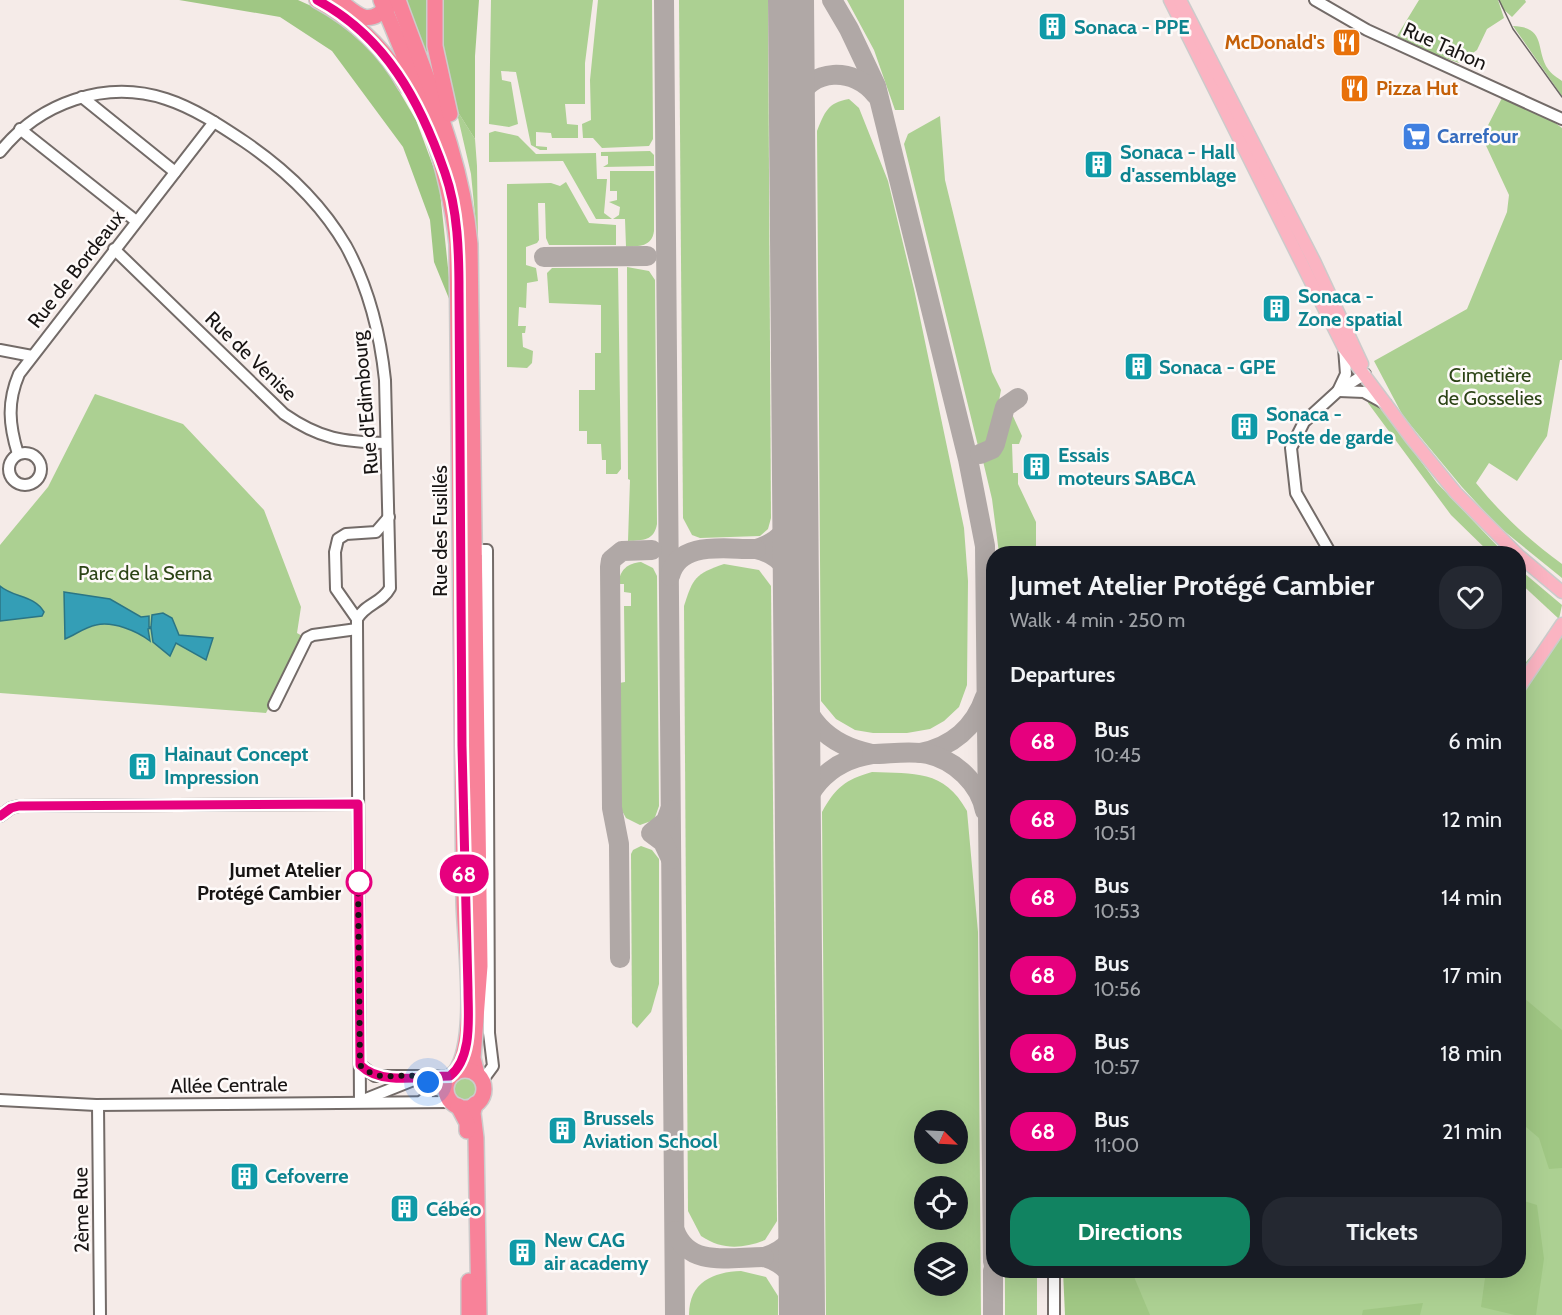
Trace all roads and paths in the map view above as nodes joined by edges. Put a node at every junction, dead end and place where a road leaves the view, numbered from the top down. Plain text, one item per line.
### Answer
1 (317, 0) edge
2 (339, 0) edge
3 (398, 0) edge
4 (435, 0) edge
5 (1170, 0) edge
6 (1180, 0) edge
7 (1315, 0) edge
8 (386, 3) edge
9 (82, 97) junction
10 (1562, 119) edge
11 (214, 122) junction
12 (20, 129) junction
13 (0, 152) edge
14 (175, 172) junction
15 (446, 174) junction
16 (463, 184) junction
17 (136, 221) junction
18 (114, 249) junction
19 (1344, 348) junction
20 (0, 350) edge
21 (32, 356) junction
22 (1365, 374) junction
23 (1338, 391) junction
24 (1386, 404) junction
25 (387, 443) junction
26 (18, 454) dead end
27 (389, 517) junction
28 (1326, 546) edge
29 (1509, 546) edge
30 (1526, 562) edge
31 (1562, 592) edge
32 (357, 624) junction
33 (1562, 624) edge
34 (1526, 677) edge
35 (274, 705) dead end
36 (358, 804) junction
37 (0, 816) edge
38 (360, 1065) junction
39 (453, 1074) junction
40 (421, 1077) junction
41 (479, 1078) junction
42 (360, 1096) junction
43 (0, 1100) edge
44 (422, 1102) junction
45 (455, 1104) junction
46 (475, 1104) junction
47 (99, 1105) junction
48 (476, 1138) junction
49 (484, 1190) dead end
50 (1053, 1278) edge
51 (100, 1315) edge
52 (469, 1315) edge
53 (479, 1315) edge
54 (1054, 1315) edge

1 - 15 highway
2 - 8 highway
3 - 16 highway, Rue des Fusillés
4 - 16 highway
5 - 19 main road
6 - 22 main road
7 - 10 street, Rue Tahon
8 - 15 highway, Rue des Fusillés
9 - 11 street, Rue d'Edimbourg
9 - 12 street, Rue d'Edimbourg
9 - 14 street
11 - 14 street, Rue de Bordeaux
11 - 25 street, Rue d'Edimbourg
12 - 13 street, Rue d'Edimbourg
12 - 17 street
14 - 17 street, Rue de Bordeaux
15 - 39 highway, Rue des Fusillés
16 - 41 highway, Rue des Fusillés
17 - 18 street, Rue de Bordeaux
18 - 21 street, Rue de Bordeaux
18 - 25 street, Rue de Venise
19 - 22 main road
19 - 23 street
20 - 21 street
21 - 26 street, Rue de Bordeaux
22 - 23 street
22 - 24 main road
23 - 24 street
23 - 28 street
24 - 29 main road
25 - 27 street, Rue d'Edimbourg
27 - 32 street, Rue d'Edimbourg
27 - 32 street
30 - 31 main road
32 - 35 street
32 - 36 street
33 - 34 main road
36 - 37 street
36 - 38 street
38 - 40 street
38 - 42 street
39 - 40 street
39 - 41 highway
39 - 45 highway
40 - 42 street
40 - 44 street
41 - 46 highway
42 - 44 street, Allée Centrale
42 - 47 street, Allée Centrale
43 - 47 street, Allée Centrale
44 - 45 street, Allée Centrale
45 - 46 highway
45 - 52 highway
46 - 48 highway
47 - 51 street, 2ème Rue
48 - 49 highway
48 - 53 highway
50 - 54 street

